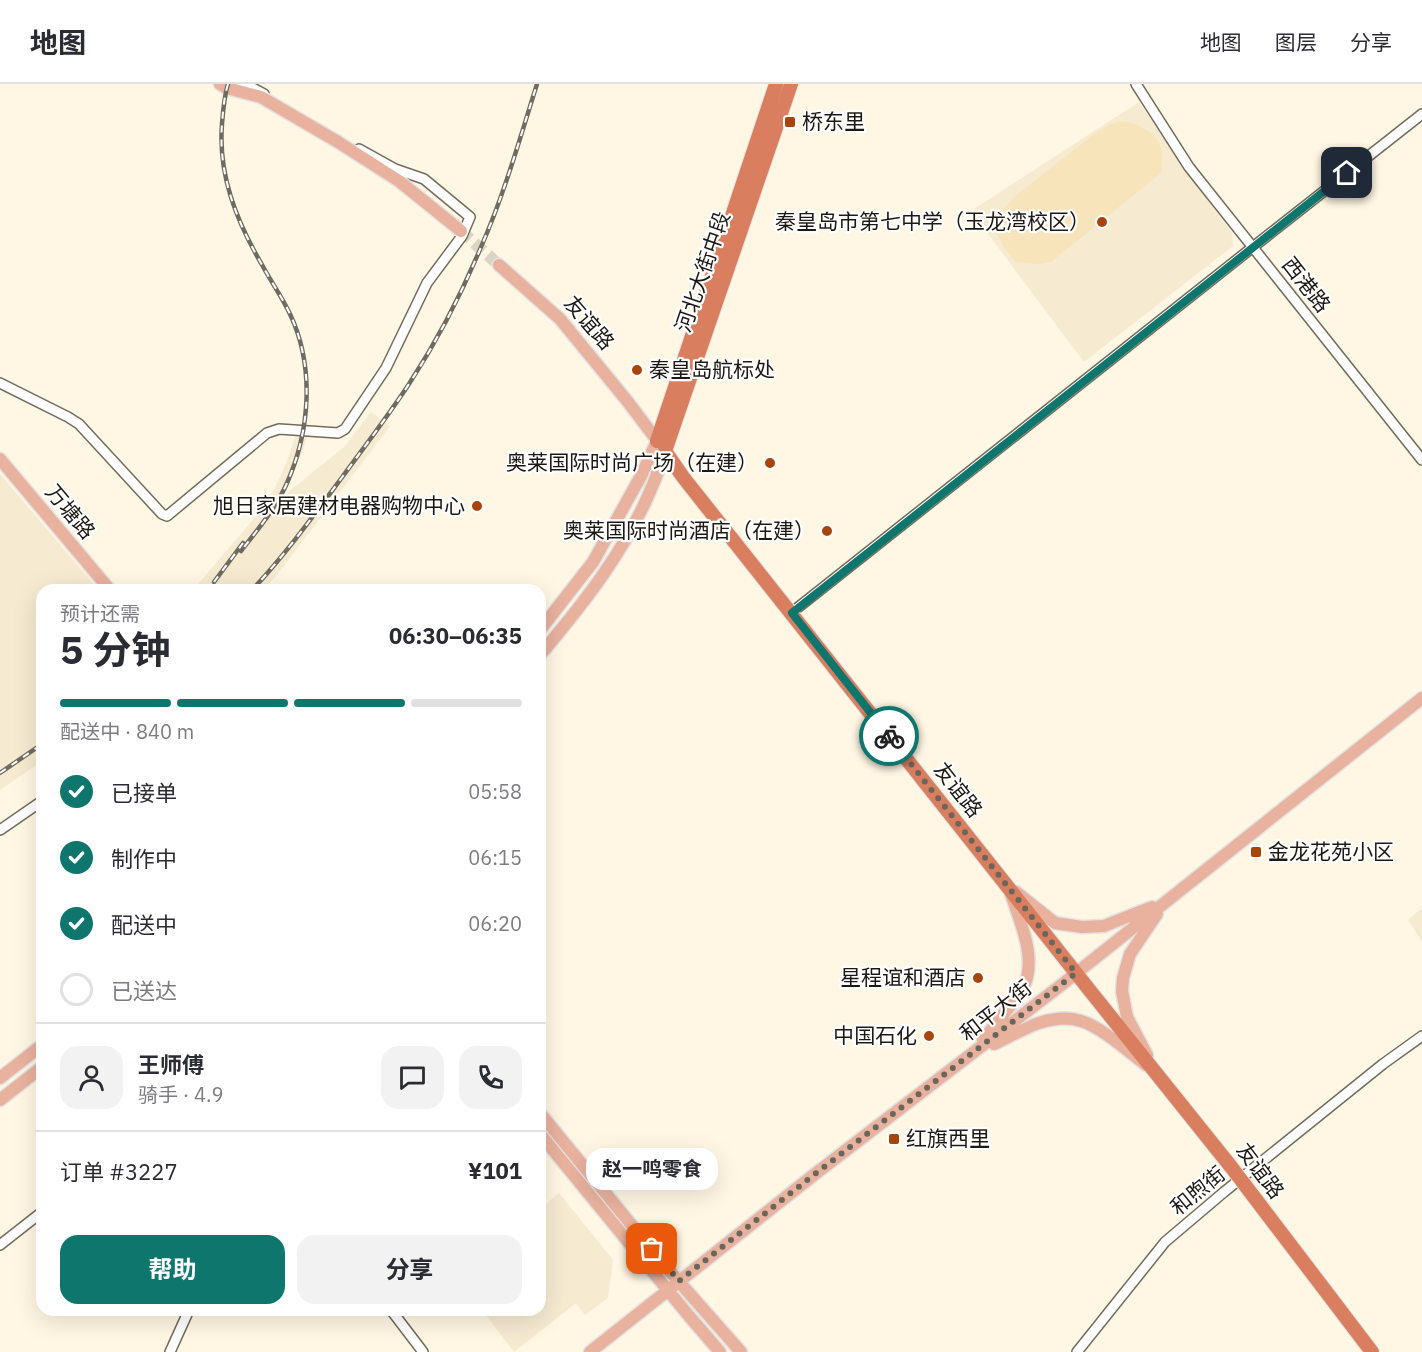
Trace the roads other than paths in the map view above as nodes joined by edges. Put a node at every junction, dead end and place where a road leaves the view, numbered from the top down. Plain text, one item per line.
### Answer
1 (776, 84) edge
2 (791, 84) edge
3 (1136, 84) edge
4 (224, 86) edge
5 (1422, 114) edge
6 (461, 231) tunnel mouth
7 (1253, 247) junction
8 (499, 265) tunnel mouth
9 (0, 383) edge
10 (661, 446) junction
11 (0, 459) edge
12 (1422, 460) edge
13 (105, 584) edge
14 (792, 613) junction
15 (546, 622) edge
16 (546, 648) edge
17 (1422, 698) edge
18 (36, 805) edge
19 (0, 830) edge
20 (1009, 887) junction
21 (1164, 903) junction
22 (1076, 973) junction
23 (1422, 1036) edge
24 (36, 1050) edge
25 (971, 1055) junction
26 (36, 1072) edge
27 (1156, 1073) junction
28 (0, 1078) edge
29 (0, 1100) edge
30 (546, 1120) edge
31 (546, 1141) edge
32 (1241, 1179) junction
33 (36, 1217) edge
34 (0, 1245) edge
35 (679, 1281) junction
36 (668, 1290) junction
37 (186, 1316) edge
38 (396, 1316) edge
39 (1366, 1350) edge
40 (170, 1352) edge
41 (423, 1352) edge
42 (591, 1352) edge
43 (720, 1352) edge
44 (741, 1352) edge
45 (1077, 1352) edge

1 - 10 highway
2 - 10 highway, 河北大街中段
3 - 7 street, 西港路
4 - 6 main road
4 - 9 street
5 - 7 street
7 - 12 street, 西港路
7 - 14 street
8 - 10 main road, 友谊路
10 - 14 highway, 友谊路
10 - 15 main road
10 - 16 main road, 河北大街中段
11 - 13 main road, 万塘路
14 - 20 highway, 友谊路
17 - 21 main road, 和平大街
18 - 19 street
20 - 21 main road
20 - 22 highway, 友谊路
20 - 25 main road
21 - 22 main road, 和平大街
21 - 27 main road
22 - 25 main road, 和平大街
22 - 27 highway, 友谊路
23 - 32 street, 和煦街
24 - 28 main road
25 - 27 main road
25 - 35 main road, 和平大街
26 - 29 main road
27 - 32 highway, 友谊路
30 - 35 main road
31 - 36 main road
32 - 39 highway, 友谊路
32 - 45 street, 和煦街
33 - 34 street
35 - 36 main road, 和平大街
35 - 44 main road
36 - 42 main road, 和平大街
36 - 43 main road
37 - 40 street
38 - 41 street

